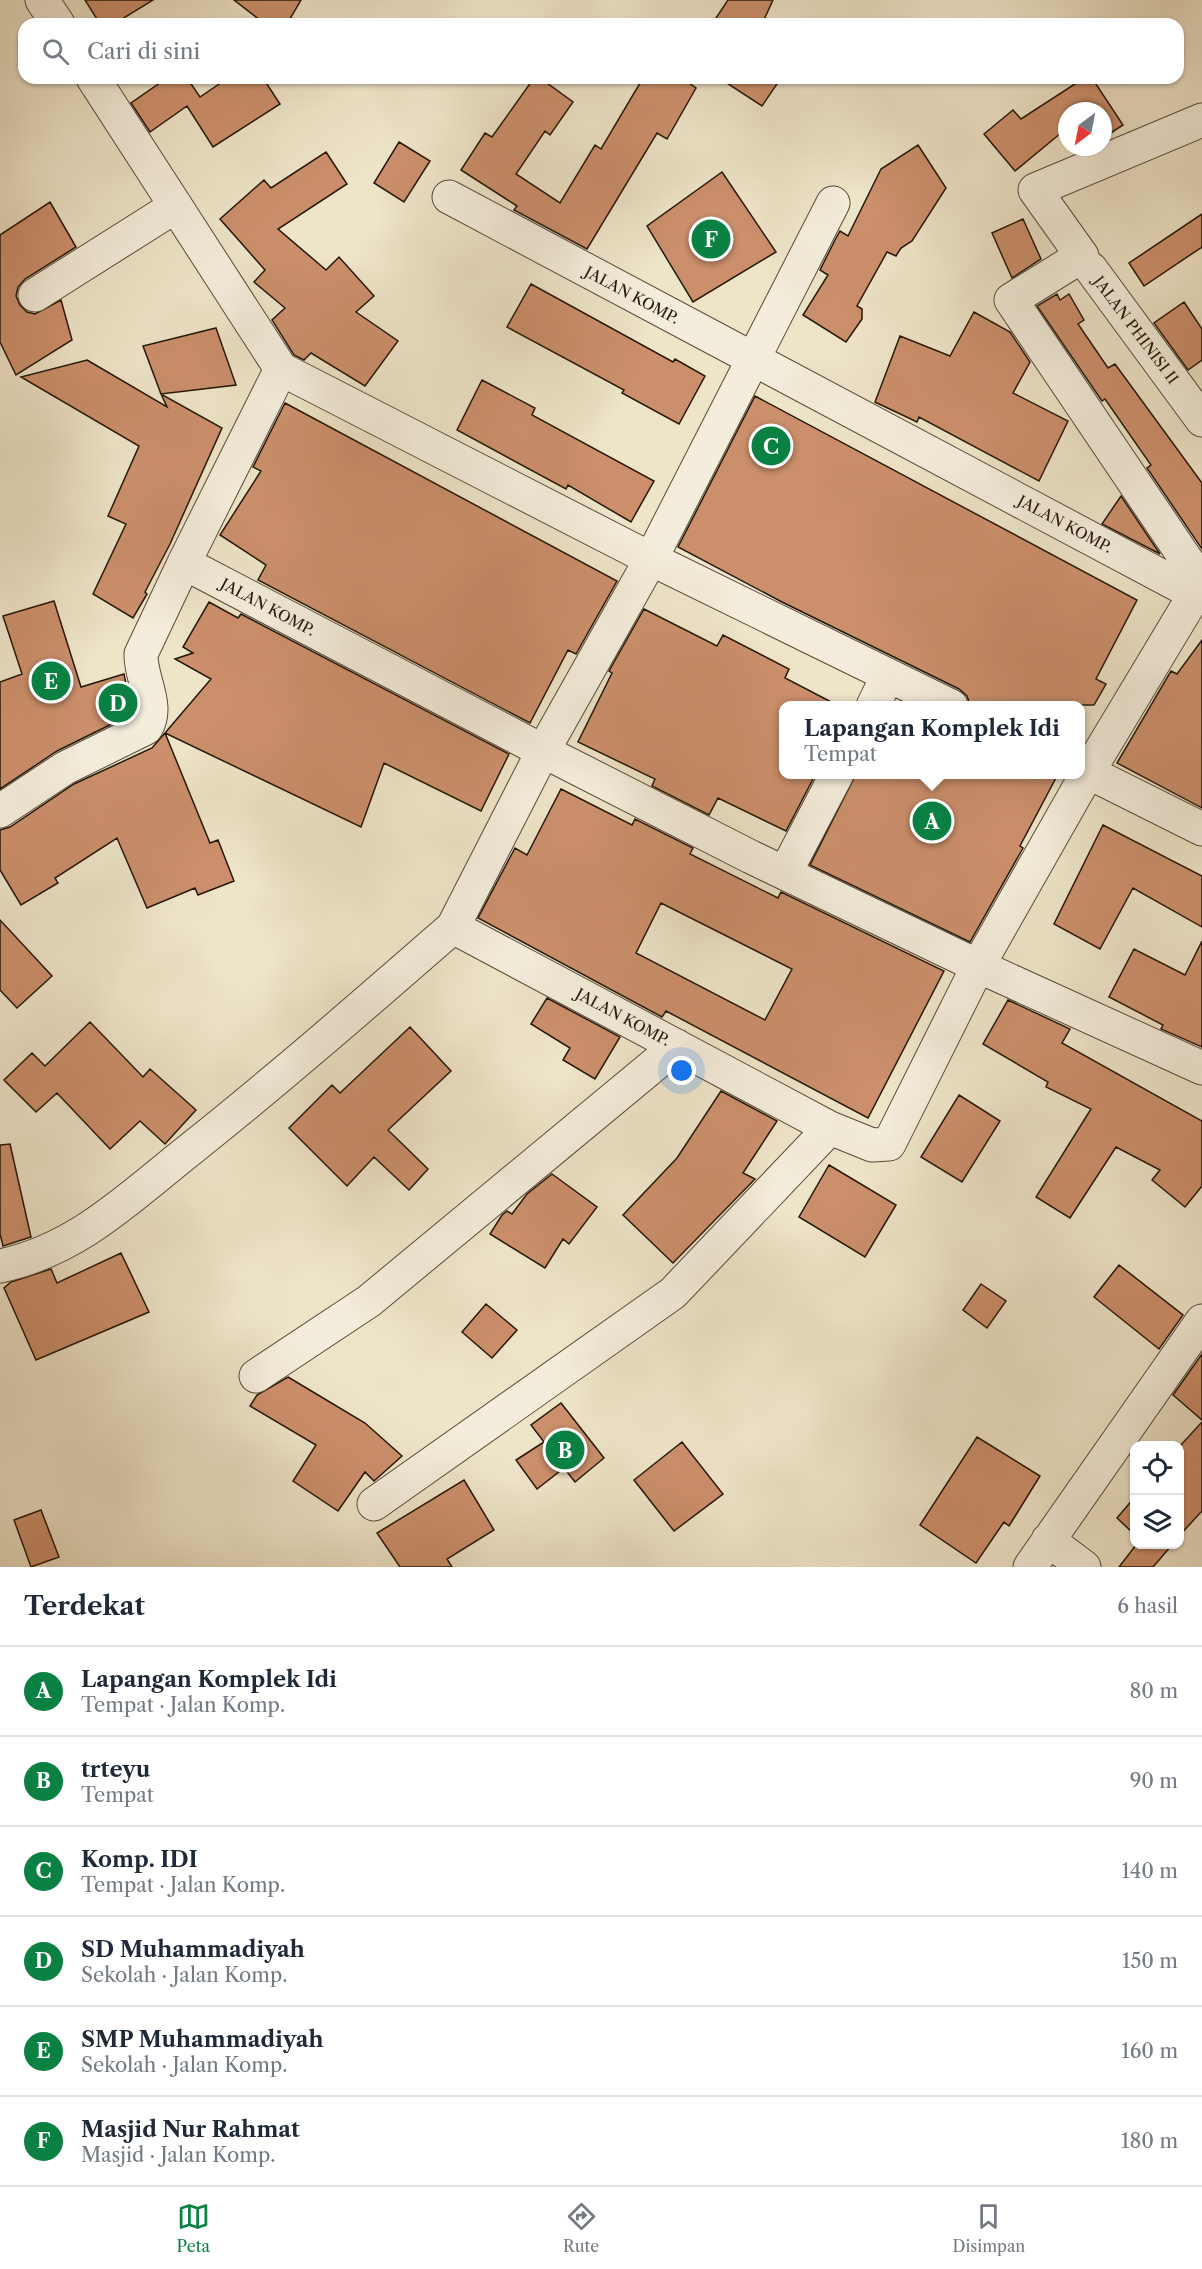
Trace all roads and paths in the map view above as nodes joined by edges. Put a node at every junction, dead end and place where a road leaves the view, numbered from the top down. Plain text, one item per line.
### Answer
1 (42, 0) edge
2 (54, 18) edge
3 (97, 84) edge
4 (1202, 120) edge
5 (449, 197) dead end
6 (833, 203) dead end
7 (176, 206) junction
8 (1091, 269) dead end
9 (35, 294) dead end
10 (752, 359) junction
11 (281, 369) junction
12 (1198, 407) edge
13 (651, 559) junction
14 (184, 563) junction
15 (1200, 592) edge
16 (888, 675) junction
17 (875, 701) edge
18 (943, 701) edge
19 (543, 751) junction
20 (1085, 768) edge
21 (1085, 770) edge
22 (834, 779) edge
23 (1079, 779) edge
24 (0, 811) edge
25 (1202, 829) edge
26 (785, 873) junction
27 (453, 927) junction
28 (978, 966) junction
29 (677, 1046) junction
30 (1202, 1068) edge
31 (830, 1128) junction
32 (0, 1266) edge
33 (1202, 1321) edge
34 (256, 1376) dead end
35 (374, 1504) dead end
36 (1048, 1540) junction
37 (1030, 1567) edge
38 (1084, 1567) edge

1 - 2 street
3 - 7 street
4 - 15 street
5 - 10 street, JALAN KOMP.
6 - 10 street
7 - 9 street
7 - 11 street
8 - 12 street, JALAN PHINISI II
10 - 13 street
10 - 15 street, JALAN KOMP.
11 - 13 street
11 - 14 street
13 - 16 street
13 - 19 street
14 - 19 street, JALAN KOMP.
14 - 24 street
15 - 20 street, JALAN KOMP.
16 - 17 street
16 - 18 street
19 - 26 street, JALAN KOMP.
19 - 27 street
21 - 25 street
22 - 26 street
23 - 28 street, JALAN KOMP.
26 - 28 street, JALAN KOMP.
27 - 29 street, JALAN KOMP.
27 - 32 street
28 - 30 street
28 - 31 street, JALAN KOMP.
29 - 31 street, JALAN KOMP.
29 - 34 street
31 - 35 street
33 - 36 street
36 - 37 street
36 - 38 street

